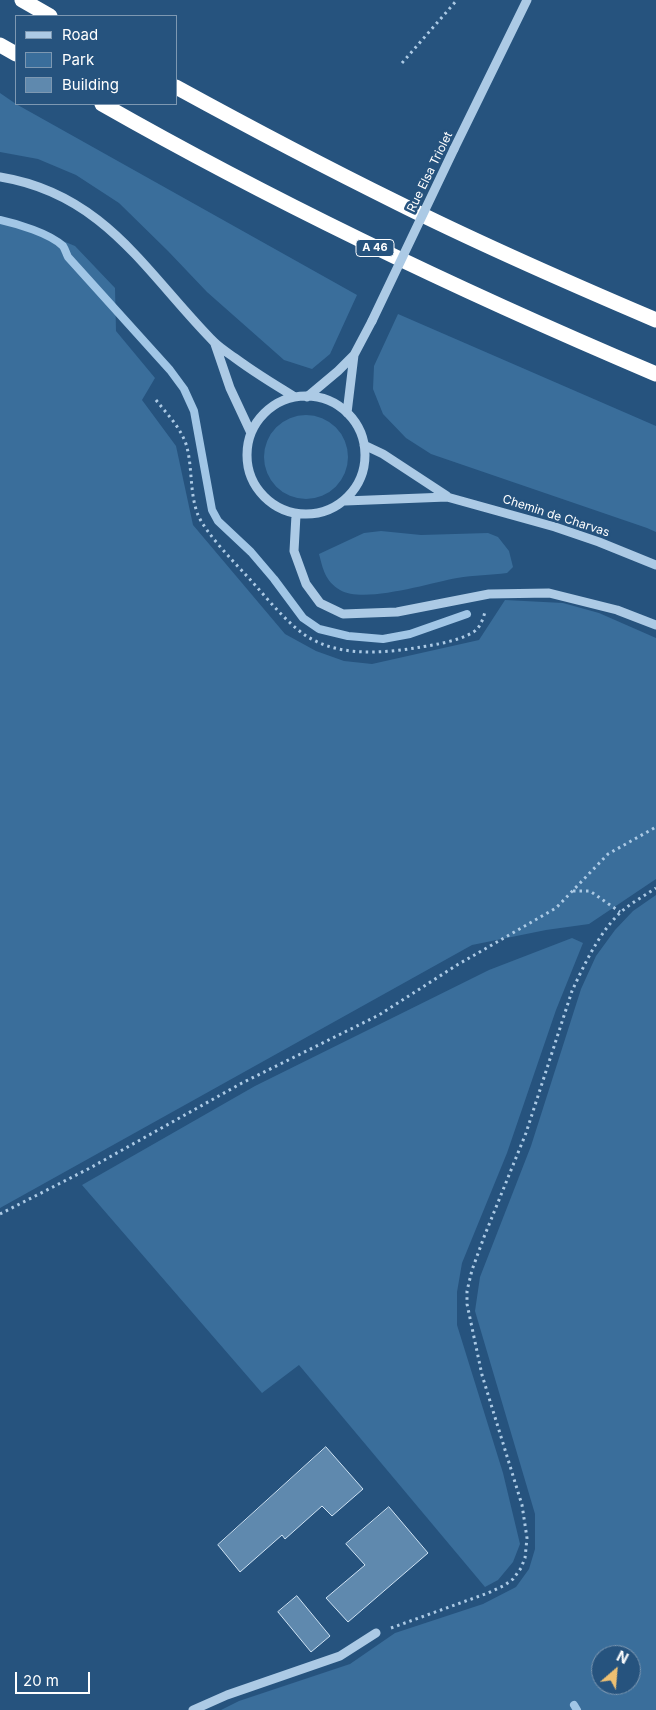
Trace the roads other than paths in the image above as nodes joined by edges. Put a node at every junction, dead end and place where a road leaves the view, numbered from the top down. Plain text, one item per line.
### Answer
1 (22, 0) edge
2 (527, 0) edge
3 (48, 15) edge
4 (0, 45) edge
5 (15, 53) edge
6 (178, 88) edge
7 (104, 105) edge
8 (0, 176) edge
9 (656, 320) edge
10 (215, 344) junction
11 (354, 355) junction
12 (656, 374) edge
13 (295, 397) junction
14 (307, 397) junction
15 (347, 413) junction
16 (251, 433) junction
17 (364, 445) junction
18 (447, 497) junction
19 (345, 501) junction
20 (296, 514) junction
21 (656, 565) edge
22 (656, 625) edge
23 (376, 1633) road end
24 (194, 1710) edge

1 - 3 highway
2 - 11 street, Rue Elsa Triolet, bridge
4 - 5 highway
6 - 9 highway
7 - 12 highway, A 46
8 - 10 street
10 - 13 street
10 - 16 street
11 - 14 street, Rue Elsa Triolet
11 - 15 street, Rue Elsa Triolet
13 - 14 street
13 - 16 street
14 - 15 street
15 - 17 street
16 - 20 street
17 - 18 street, Chemin de Charvas
17 - 19 street
18 - 19 street, Chemin de Charvas
18 - 21 street, Chemin de Charvas
19 - 20 street
20 - 22 street
23 - 24 street

